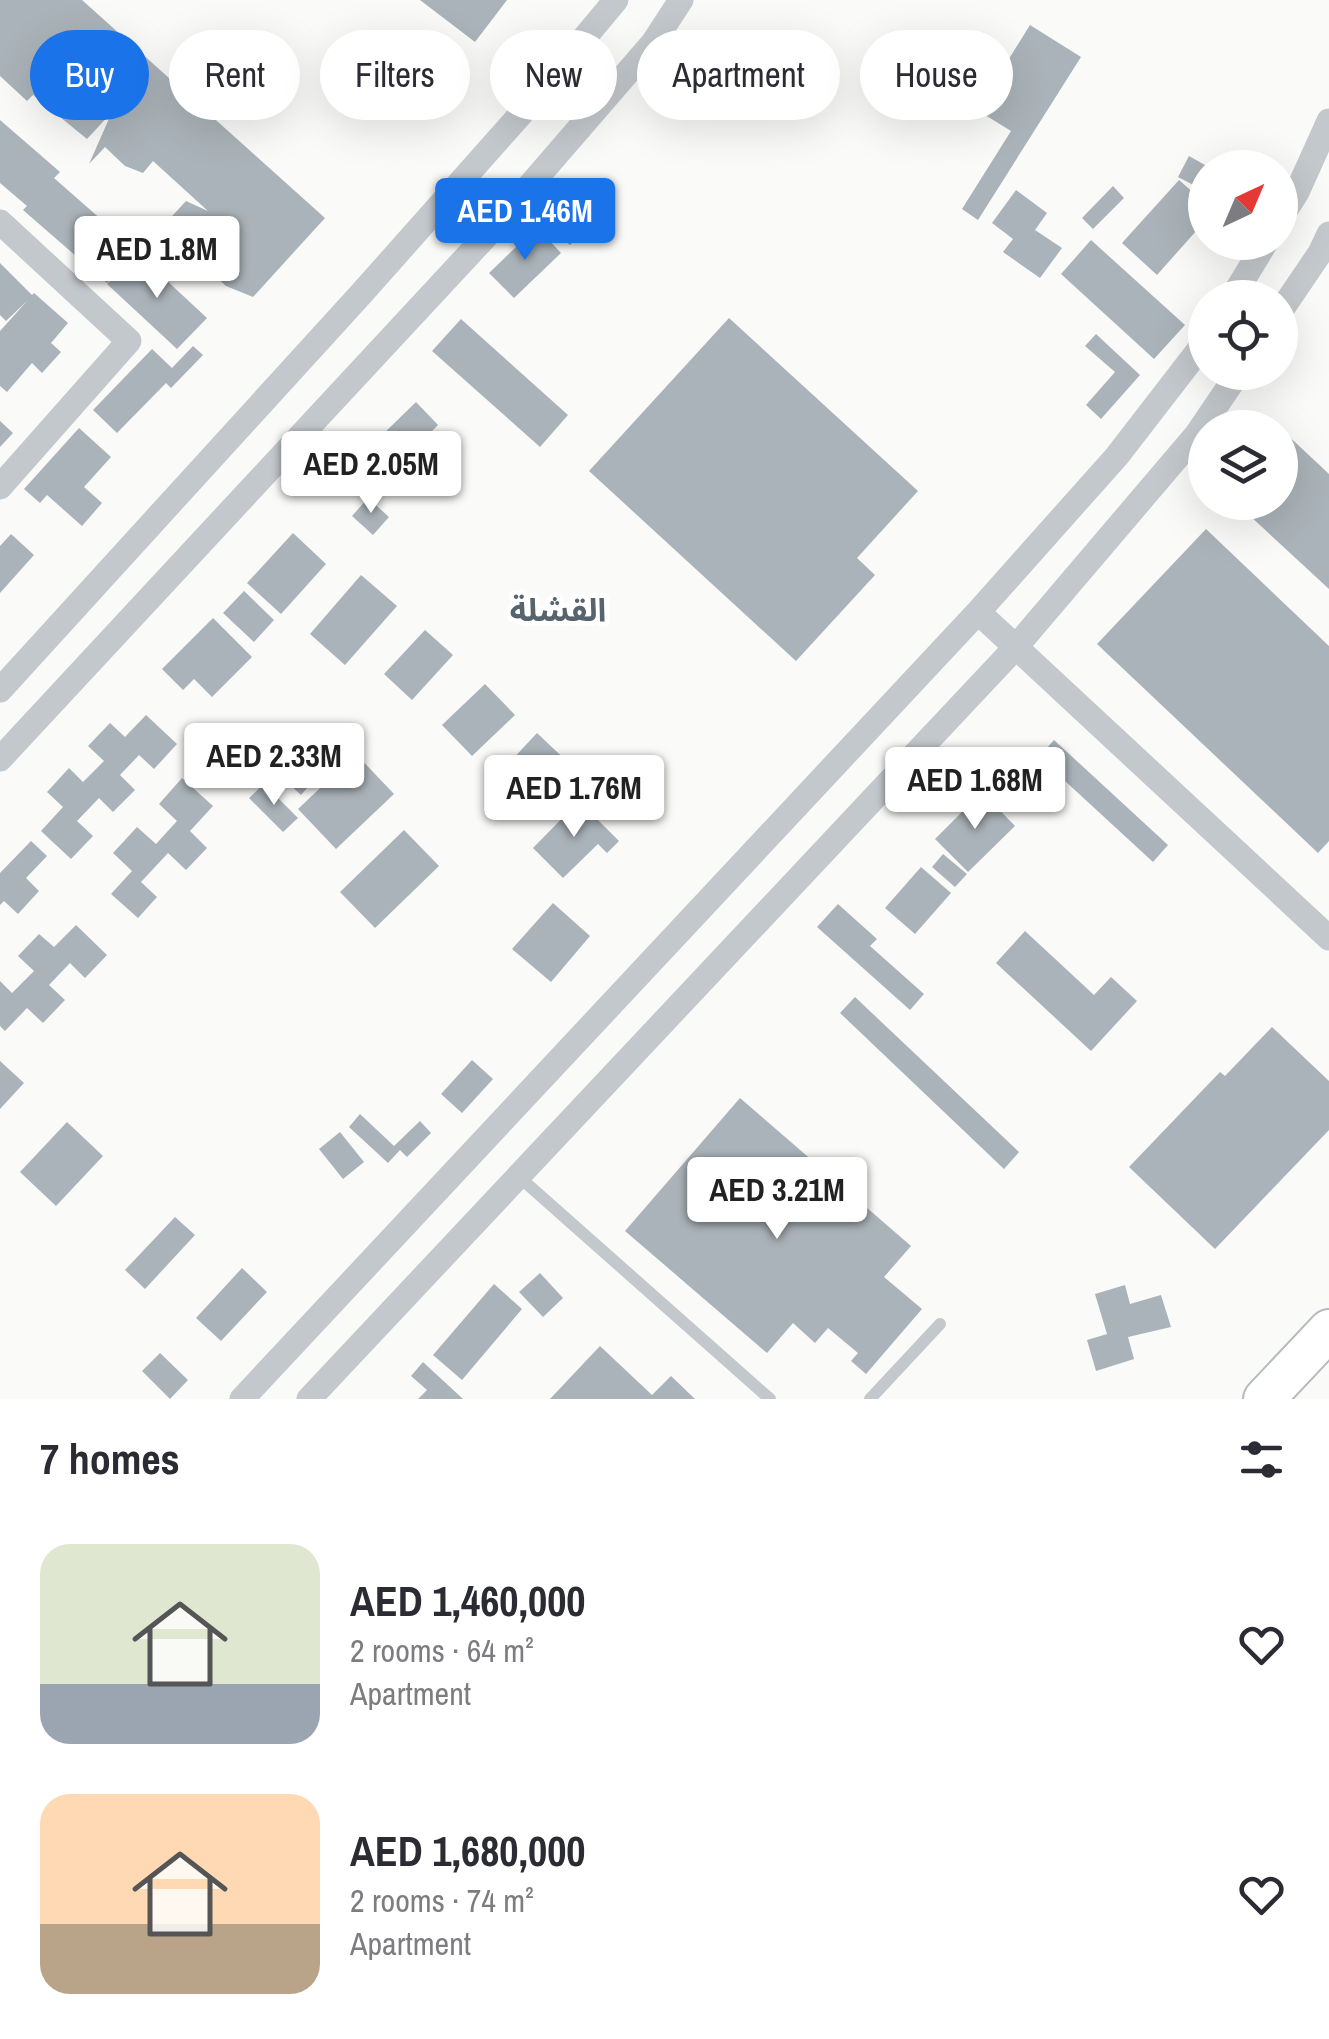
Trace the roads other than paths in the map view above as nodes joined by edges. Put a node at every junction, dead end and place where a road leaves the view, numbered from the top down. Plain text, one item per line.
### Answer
1 (616, 0) edge
2 (680, 0) edge
3 (1329, 121) edge
4 (1298, 190) edge
5 (0, 222) edge
6 (1329, 234) edge
7 (1298, 285) edge
8 (1188, 364) edge
9 (1227, 390) edge
10 (0, 487) edge
11 (978, 612) junction
12 (1014, 648) junction
13 (0, 690) edge
14 (0, 759) edge
15 (1329, 938) edge
16 (516, 1175) junction
17 (940, 1324) dead end
18 (1329, 1330) edge
19 (242, 1399) edge
20 (309, 1399) edge
21 (770, 1399) edge
22 (870, 1399) edge
23 (1264, 1399) edge

1 - 13 street
2 - 14 street
3 - 4 street
5 - 10 street
6 - 7 street
8 - 11 street
9 - 12 street
11 - 12 street
11 - 19 street
12 - 15 street
12 - 16 street
16 - 20 street
16 - 21 lane
17 - 22 lane
18 - 23 main road

